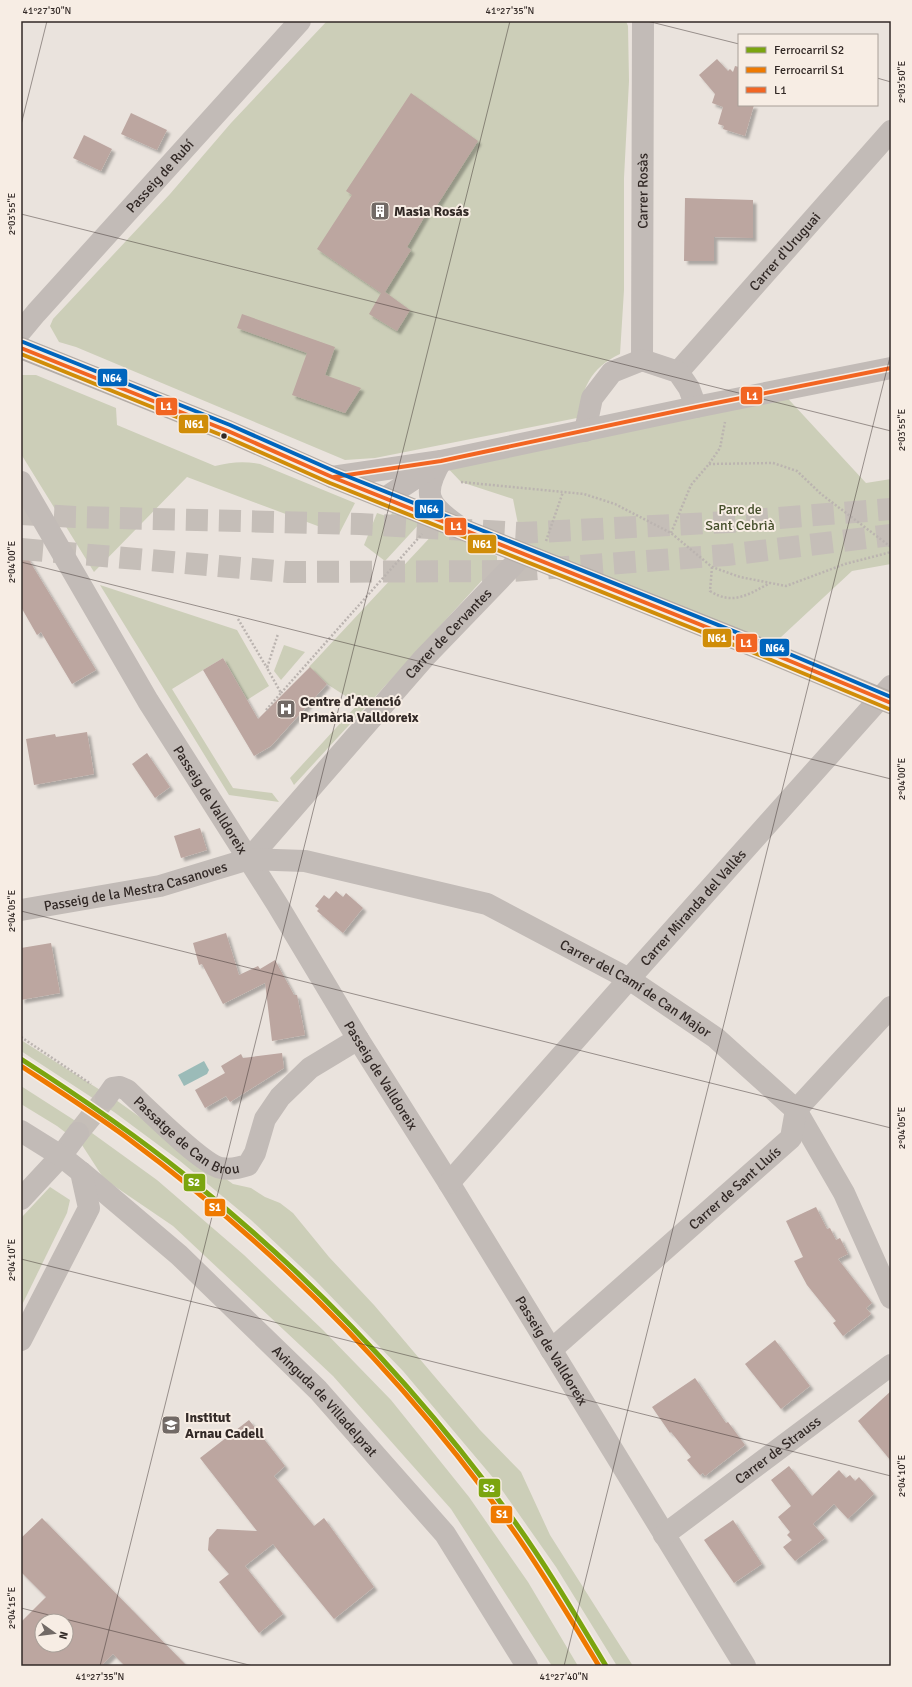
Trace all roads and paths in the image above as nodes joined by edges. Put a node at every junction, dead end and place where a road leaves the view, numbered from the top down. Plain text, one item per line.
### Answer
1 (300, 21) edge
2 (643, 21) edge
3 (891, 131) edge
4 (21, 331) edge
5 (21, 348) edge
6 (642, 360) junction
7 (891, 368) edge
8 (678, 372) junction
9 (722, 402) junction
10 (696, 407) junction
11 (585, 431) junction
12 (441, 461) junction
13 (709, 464) junction
14 (332, 477) junction
15 (21, 482) edge
16 (461, 482) dead end
17 (563, 492) junction
18 (385, 498) junction
19 (436, 519) junction
20 (470, 533) junction
21 (671, 534) junction
22 (891, 548) edge
23 (891, 552) edge
24 (532, 558) junction
25 (712, 567) junction
26 (770, 583) junction
27 (238, 619) dead end
28 (278, 634) dead end
29 (267, 668) junction
30 (281, 692) junction
31 (887, 696) edge
32 (266, 710) dead end
33 (249, 859) junction
34 (21, 910) edge
35 (628, 979) junction
36 (891, 1007) edge
37 (21, 1036) edge
38 (358, 1039) junction
39 (99, 1091) joint
40 (796, 1110) junction
41 (21, 1131) edge
42 (78, 1133) tunnel mouth
43 (61, 1156) junction
44 (81, 1172) junction
45 (449, 1183) junction
46 (21, 1199) edge
47 (891, 1298) edge
48 (21, 1340) edge
49 (551, 1350) junction
50 (891, 1365) edge
51 (664, 1535) junction
52 (527, 1666) edge
53 (745, 1666) edge

1 - 4 street, Passeig de Rubí
2 - 6 street, Carrer Rosàs
3 - 8 street, Carrer d'Uruguai
5 - 14 main road
6 - 8 street
6 - 11 street
7 - 9 street
8 - 10 street
9 - 10 street
9 - 13 path
10 - 11 street
11 - 12 street
12 - 14 street
12 - 18 street
12 - 20 street
13 - 21 path
13 - 22 path
14 - 18 main road
15 - 33 street, Passeig de Valldoreix
16 - 17 path
17 - 21 path
17 - 24 path
18 - 19 main road
19 - 20 main road
19 - 30 path
20 - 24 main road
21 - 25 path
23 - 26 path
24 - 31 main road
24 - 33 street, Carrer de Cervantes
25 - 26 path
25 - 26 path
27 - 29 path
28 - 29 path
29 - 30 path
30 - 32 path
31 - 35 street, Carrer Miranda del Vallès
33 - 34 street, Passeig de la Mestra Casanoves
33 - 35 street, Carrer del Camí de Can Major
33 - 38 street, Passeig de Valldoreix
35 - 40 street, Carrer del Camí de Can Major
35 - 45 street, Carrer Miranda del Vallès
36 - 40 street
37 - 39 path
38 - 39 street, Passatge de Can Brou
38 - 45 street, Passeig de Valldoreix
40 - 47 street, Carrer del Camí de Can Major
40 - 49 street, Carrer de Sant Lluís
41 - 43 street
42 - 43 street
43 - 44 street, Avinguda de Villadelprat
43 - 46 street
44 - 48 street
44 - 52 street, Avinguda de Villadelprat
45 - 49 street, Passeig de Valldoreix
49 - 51 street, Passeig de Valldoreix
50 - 51 street, Carrer de Strauss
51 - 53 street, Passeig de Valldoreix

